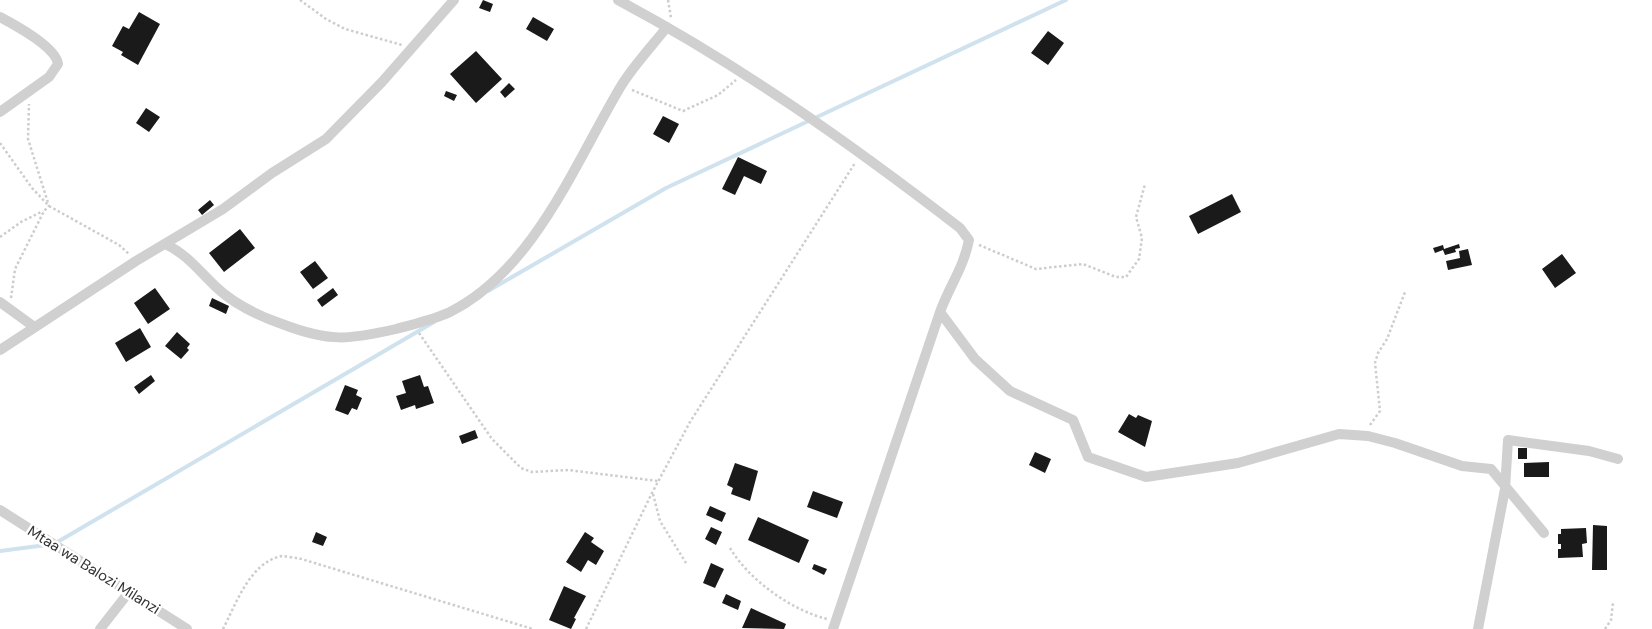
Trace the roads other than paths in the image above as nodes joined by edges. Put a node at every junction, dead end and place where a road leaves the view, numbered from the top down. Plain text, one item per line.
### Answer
1 (454, 0) edge
2 (618, 0) edge
3 (0, 17) edge
4 (668, 26) junction
5 (0, 112) edge
6 (165, 244) junction
7 (4, 305) edge
8 (940, 312) junction
9 (33, 326) junction
10 (0, 350) edge
11 (1618, 459) dead end
12 (1505, 489) junction
13 (0, 510) edge
14 (1544, 533) dead end
15 (129, 592) junction
16 (834, 625) edge
17 (100, 629) edge
18 (187, 629) edge
19 (1478, 629) edge

1 - 6 street
2 - 4 street
3 - 5 street
4 - 6 street
4 - 8 street
6 - 9 street
7 - 9 street
8 - 12 street
8 - 16 street
9 - 10 street
11 - 12 street
12 - 14 street
12 - 19 street
13 - 15 street, Mtaa wa Balozi Milanzi
15 - 17 street
15 - 18 street, Mtaa wa Balozi Milanzi

